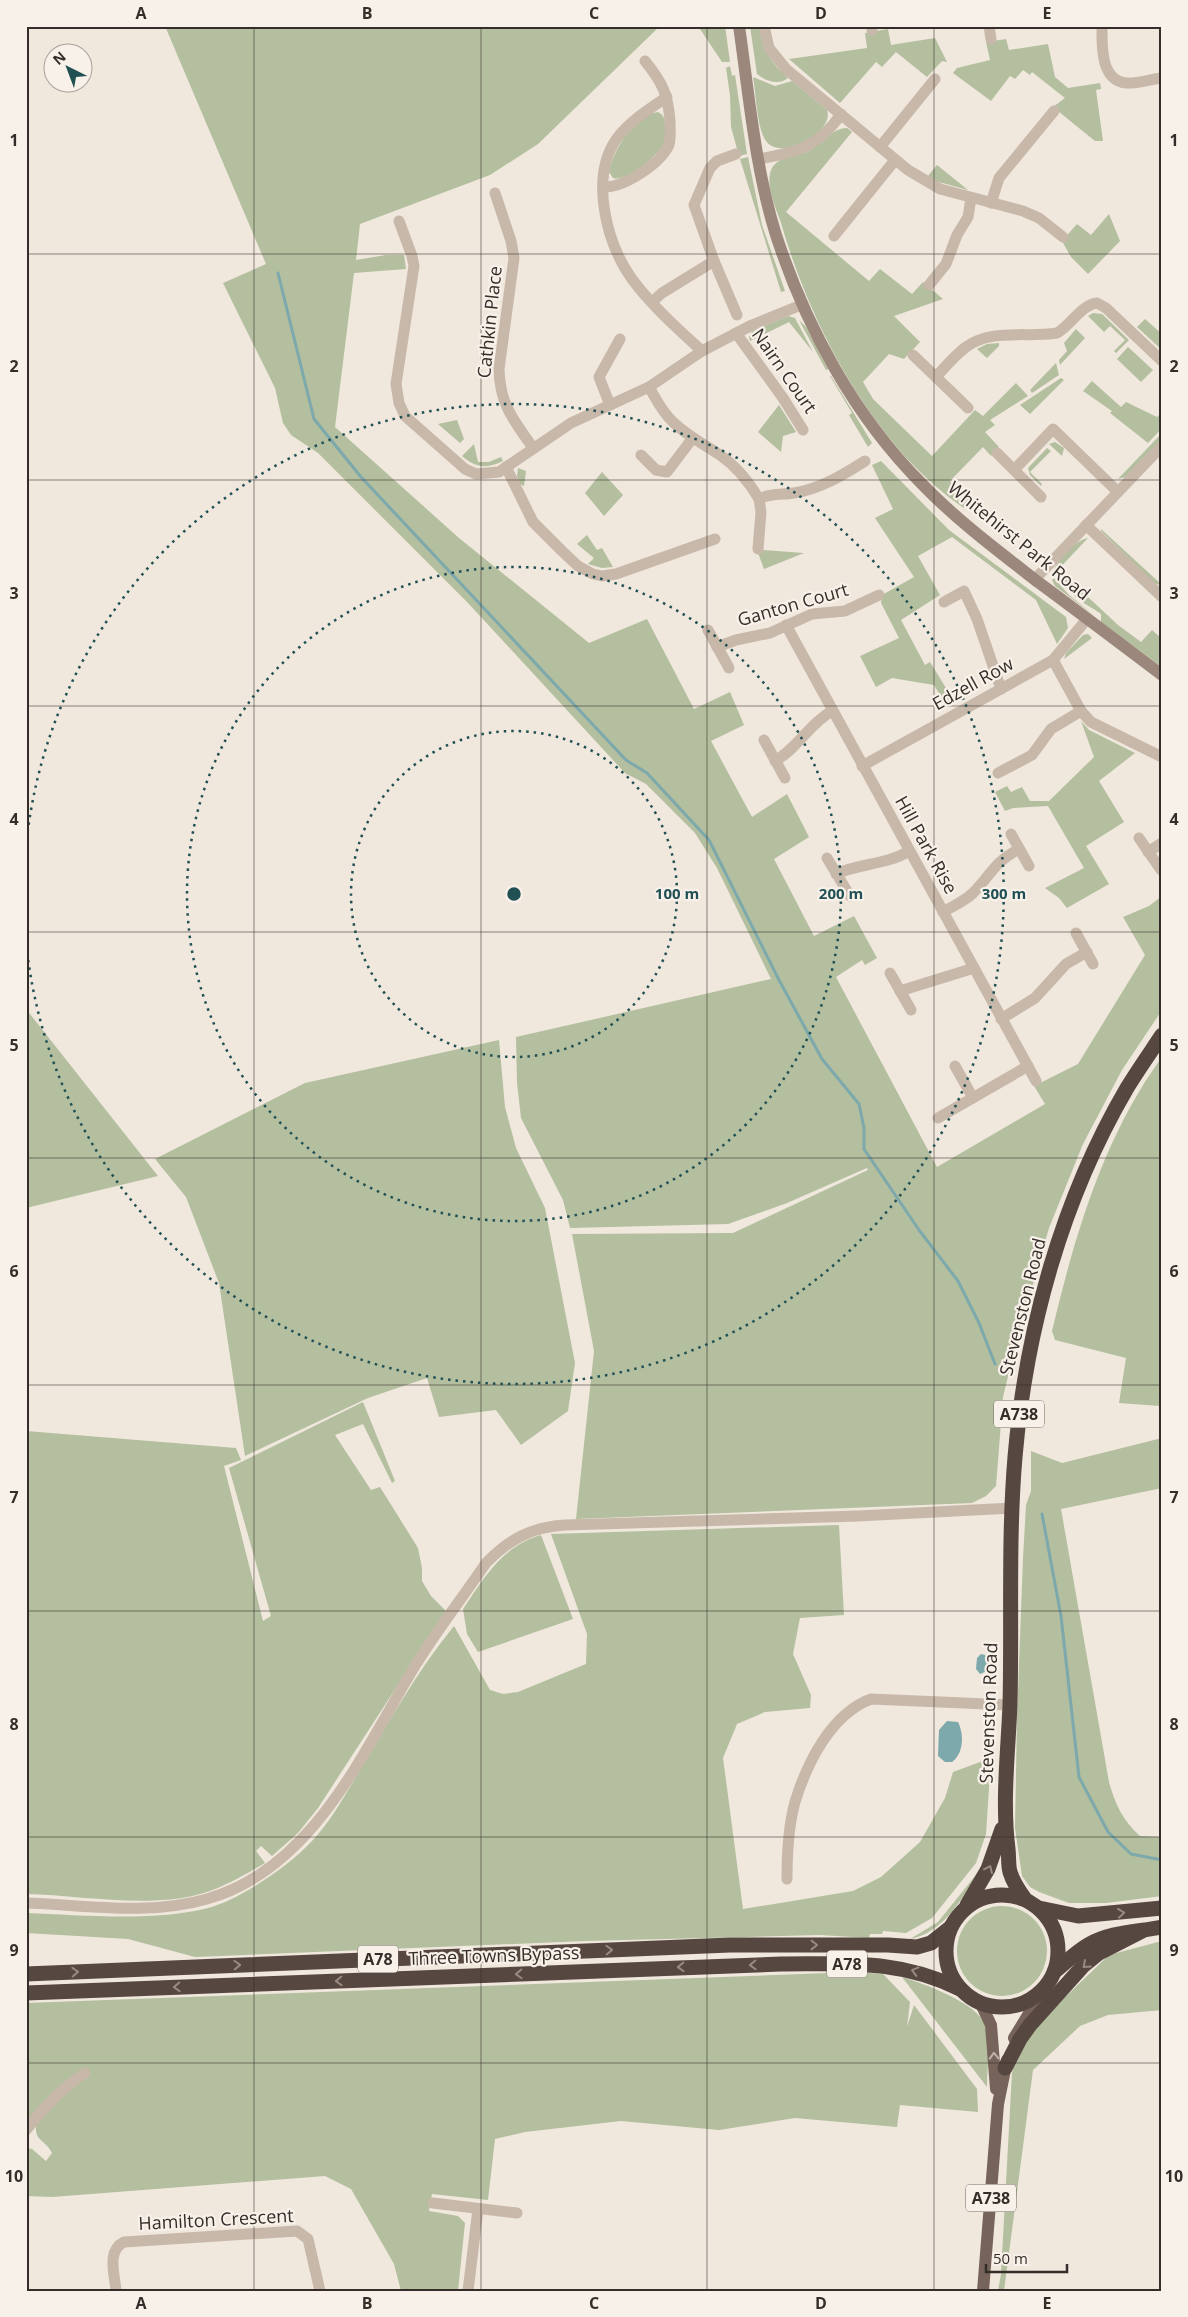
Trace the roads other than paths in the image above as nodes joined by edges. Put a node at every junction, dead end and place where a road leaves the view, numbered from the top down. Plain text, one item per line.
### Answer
1 (739, 26) edge
2 (764, 26) edge
3 (989, 26) edge
4 (1102, 26) edge
5 (991, 39) dead end
6 (645, 61) dead end
7 (1162, 78) edge
8 (935, 79) dead end
9 (667, 97) junction
10 (1054, 112) dead end
11 (841, 114) junction
12 (880, 147) junction
13 (736, 154) dead end
14 (759, 159) junction
15 (895, 160) junction
16 (603, 187) junction
17 (494, 193) dead end
18 (971, 198) junction
19 (991, 203) junction
20 (399, 221) dead end
21 (834, 236) dead end
22 (1063, 237) dead end
23 (714, 261) junction
24 (929, 285) dead end
25 (652, 302) junction
26 (801, 305) junction
27 (737, 315) dead end
28 (736, 333) junction
29 (620, 339) dead end
30 (702, 350) junction
31 (913, 355) dead end
32 (1162, 361) edge
33 (936, 377) junction
34 (649, 387) junction
35 (610, 405) junction
36 (968, 408) dead end
37 (803, 430) dead end
38 (692, 439) junction
39 (1162, 446) edge
40 (534, 448) junction
41 (997, 453) dead end
42 (640, 455) dead end
43 (865, 461) dead end
44 (506, 467) junction
45 (1014, 470) junction
46 (1118, 492) junction
47 (1041, 497) dead end
48 (759, 499) junction
49 (1086, 525) junction
50 (716, 539) dead end
51 (758, 549) dead end
52 (1035, 579) junction
53 (879, 595) dead end
54 (1162, 597) edge
55 (944, 602) dead end
56 (1087, 618) junction
57 (786, 626) junction
58 (708, 630) dead end
59 (717, 647) junction
60 (1053, 660) junction
61 (729, 668) dead end
62 (1162, 675) edge
63 (1001, 689) junction
64 (832, 711) junction
65 (1081, 711) junction
66 (764, 740) dead end
67 (1162, 757) edge
68 (775, 760) junction
69 (862, 766) junction
70 (998, 773) dead end
71 (785, 778) dead end
72 (1011, 834) dead end
73 (1139, 838) dead end
74 (1162, 843) edge
75 (1019, 849) junction
76 (909, 851) junction
77 (1148, 852) junction
78 (827, 858) dead end
79 (1029, 866) dead end
80 (1160, 870) edge
81 (836, 874) junction
82 (850, 896) dead end
83 (943, 912) junction
84 (1076, 933) dead end
85 (1087, 952) junction
86 (1094, 964) dead end
87 (974, 968) junction
88 (890, 973) dead end
89 (900, 991) junction
90 (911, 1010) dead end
91 (1001, 1019) junction
92 (1162, 1035) edge
93 (955, 1066) dead end
94 (1028, 1066) junction
95 (1036, 1081) dead end
96 (973, 1098) junction
97 (938, 1118) dead end
98 (1013, 1508) junction
99 (1010, 1705) junction
100 (1004, 1822) junction
101 (787, 1879) dead end
102 (1026, 1899) junction
103 (26, 1903) edge
104 (1039, 1908) junction
105 (1162, 1908) edge
106 (963, 1910) junction
107 (950, 1928) junction
108 (1162, 1928) edge
109 (1142, 1931) junction
110 (1054, 1972) junction
111 (26, 1974) edge
112 (960, 1989) junction
113 (1044, 1989) junction
114 (26, 1993) edge
115 (981, 2004) junction
116 (1005, 2068) junction
117 (85, 2073) dead end
118 (998, 2104) junction
119 (26, 2130) edge
120 (433, 2203) dead end
121 (478, 2209) junction
122 (517, 2213) dead end
123 (116, 2291) edge
124 (320, 2291) edge
125 (468, 2291) edge
126 (983, 2291) edge

1 - 14 street, Whitehirst Park Road
2 - 11 street
3 - 5 street
4 - 7 street
6 - 9 street
8 - 12 street
9 - 16 street
9 - 16 street
10 - 19 street
11 - 12 street
11 - 14 street
12 - 15 street
13 - 23 street
14 - 26 street, Whitehirst Park Road
15 - 18 street
15 - 21 street
16 - 25 street
17 - 40 street, Cathkin Place
18 - 19 street
18 - 24 street
19 - 22 street
20 - 44 street
23 - 25 street
23 - 27 street
25 - 30 street
26 - 28 street
26 - 52 street, Whitehirst Park Road
28 - 30 street
28 - 37 street, Nairn Court
29 - 35 street
30 - 34 street
31 - 33 street
32 - 33 street
33 - 36 street
34 - 35 street
34 - 38 street
35 - 40 street
38 - 42 street
38 - 48 street
39 - 46 street
40 - 44 street
41 - 45 street
43 - 48 street
44 - 50 street
45 - 46 street
45 - 47 street
46 - 49 street
48 - 51 street
49 - 52 street
49 - 54 street
52 - 56 street, Whitehirst Park Road
53 - 57 street, Ganton Court
55 - 63 street
56 - 60 street, Edzell Row
56 - 62 street, Whitehirst Park Road
57 - 59 street, Ganton Court
57 - 64 street, Hill Park Rise
58 - 59 street
59 - 61 street
60 - 63 street, Edzell Row
60 - 65 street
63 - 69 street, Edzell Row
64 - 68 street
64 - 69 street, Hill Park Rise
65 - 67 street
65 - 70 street
66 - 68 street
68 - 71 street
69 - 76 street, Hill Park Rise
72 - 75 street
73 - 77 street
74 - 77 street
75 - 79 street
75 - 83 street
76 - 81 street
76 - 83 street, Hill Park Rise
77 - 80 street
78 - 81 street
81 - 82 street
83 - 87 street, Hill Park Rise
84 - 85 street
85 - 86 street
85 - 91 street
87 - 89 street
87 - 91 street, Hill Park Rise
88 - 89 street
89 - 90 street
91 - 94 street, Hill Park Rise
92 - 98 highway, Stevenston Road / A738
93 - 96 street
94 - 95 street, Hill Park Rise
94 - 96 street
96 - 97 street
98 - 99 highway, Stevenston Road / A738
98 - 103 street
99 - 100 highway, Stevenston Road / A738
99 - 101 street
100 - 102 highway, A738
106 -> 100 highway, A738
102 - 104 highway, A78
102 - 106 highway, A78
104 -> 105 highway, A78
104 - 110 highway, A78
106 - 107 highway, A78
111 -> 107 highway, Three Towns Bypass / A78
107 - 112 highway, A78
108 - 109 highway, A78
109 - 110 highway, A78
109 -> 116 highway
110 - 113 highway, A78
112 -> 114 highway, Three Towns Bypass / A78
112 - 115 highway, A78
113 - 115 highway, A78
113 - 116 main road, A738
118 -> 115 main road, A738
116 - 118 main road, A738
117 - 119 street
118 - 126 main road, A738
120 - 121 street
121 - 122 street
121 - 125 street
123 - 124 street, Hamilton Crescent

